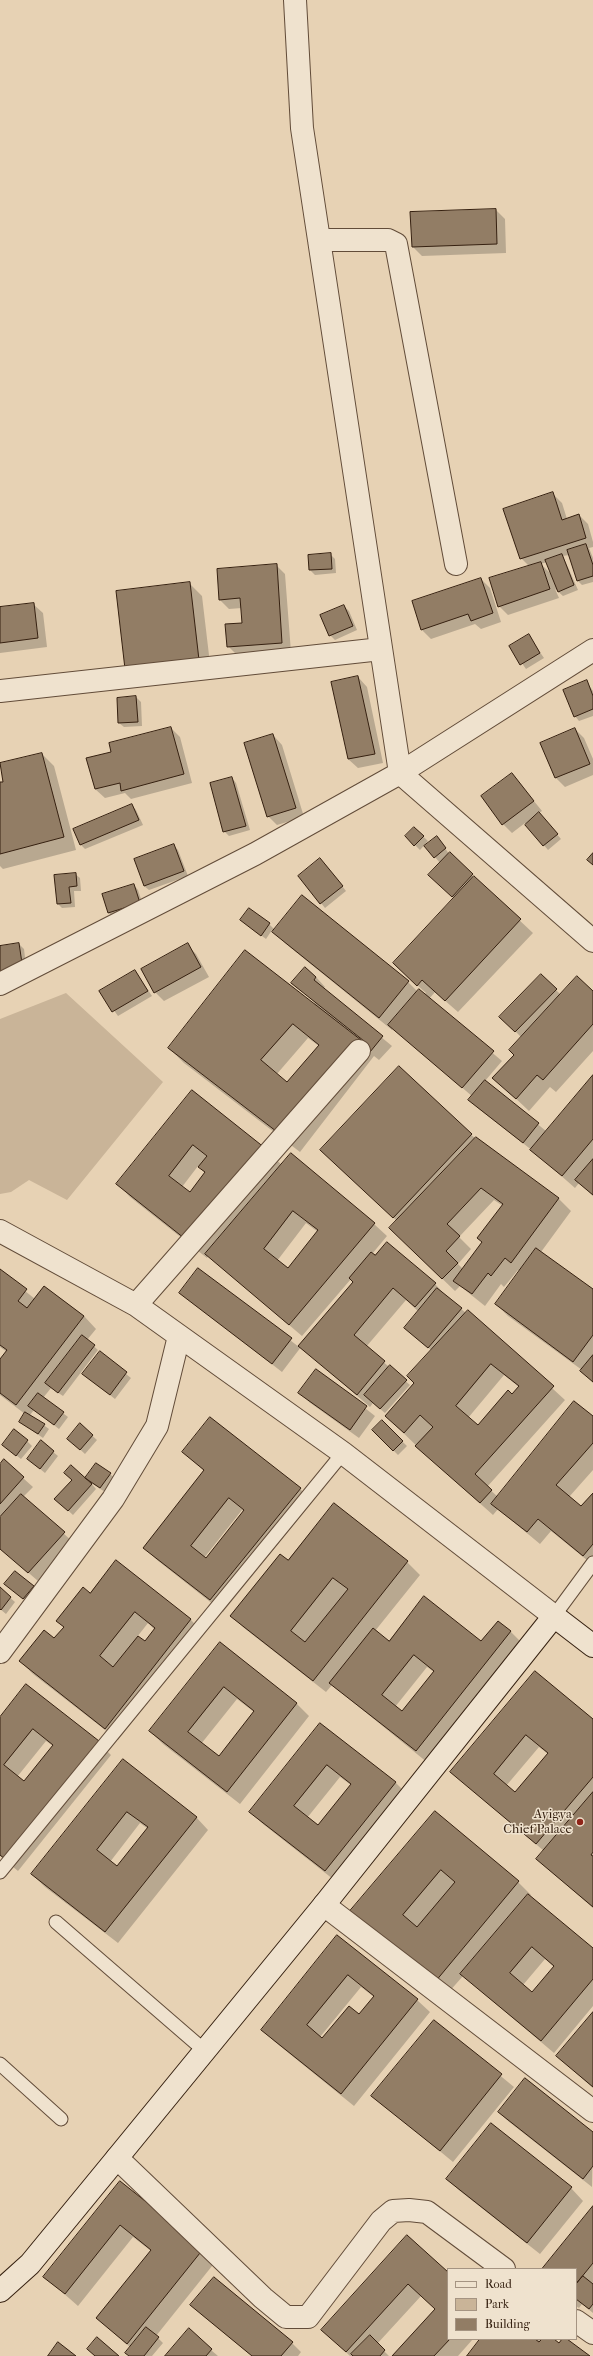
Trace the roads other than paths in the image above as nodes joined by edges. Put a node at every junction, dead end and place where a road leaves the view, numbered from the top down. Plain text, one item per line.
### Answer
1 (295, 0) edge
2 (318, 240) junction
3 (456, 564) dead end
4 (381, 649) junction
5 (593, 650) edge
6 (0, 691) edge
7 (400, 773) junction
8 (593, 941) edge
9 (0, 984) edge
10 (359, 1051) dead end
11 (0, 1231) edge
12 (136, 1305) junction
13 (179, 1336) junction
14 (343, 1453) junction
15 (593, 1563) edge
16 (554, 1616) junction
17 (593, 1646) edge
18 (0, 1652) edge
19 (0, 1872) edge
20 (324, 1905) junction
21 (56, 1922) dead end
22 (205, 2051) junction
23 (0, 2064) edge
24 (593, 2111) edge
25 (61, 2119) dead end
26 (117, 2158) junction
27 (503, 2268) edge
28 (0, 2291) edge
29 (577, 2321) edge
30 (593, 2333) edge

1 - 2 street
2 - 3 street
2 - 4 street
4 - 6 street
4 - 7 street
5 - 7 street
7 - 8 street
7 - 9 street
10 - 12 street
11 - 12 street
12 - 13 street
13 - 14 street
13 - 18 street
14 - 16 street
14 - 19 lane
15 - 16 lane
16 - 17 street
16 - 20 street
20 - 22 street
20 - 24 street
21 - 22 lane
22 - 26 street
23 - 25 lane
26 - 27 street
26 - 28 street
29 - 30 street

